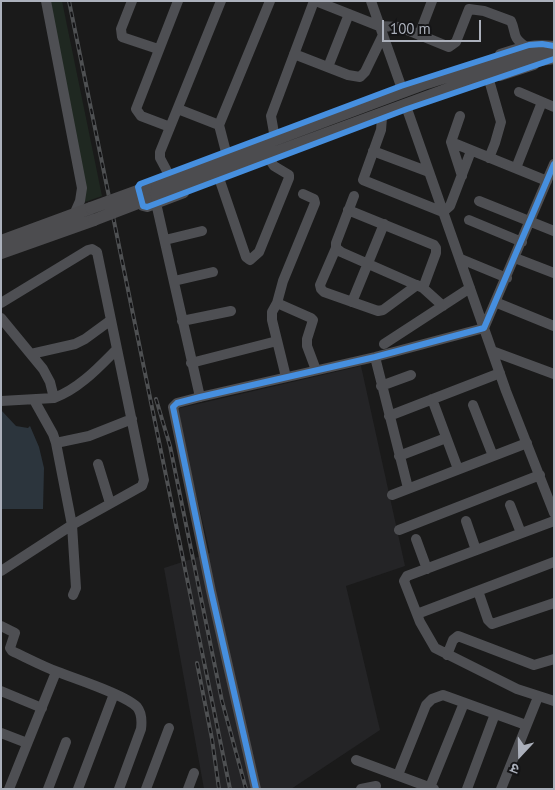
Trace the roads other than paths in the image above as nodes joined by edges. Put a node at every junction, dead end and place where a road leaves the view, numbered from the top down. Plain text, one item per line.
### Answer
1 (46, 1) edge
2 (132, 1) edge
3 (178, 1) edge
4 (221, 1) edge
5 (270, 1) edge
6 (315, 1) edge
7 (371, 1) edge
8 (432, 1) edge
9 (462, 1) edge
10 (469, 9) junction
11 (349, 14) junction
12 (381, 30) junction
13 (418, 36) junction
14 (525, 46) junction
15 (554, 48) edge
16 (158, 49) junction
17 (294, 54) junction
18 (554, 59) edge
19 (328, 67) junction
20 (489, 80) junction
21 (401, 86) junction
22 (519, 92) dead end
23 (542, 102) junction
24 (554, 107) edge
25 (178, 109) junction
26 (407, 109) junction
27 (460, 116) dead end
28 (382, 118) junction
29 (219, 125) junction
30 (170, 128) junction
31 (274, 133) junction
32 (451, 142) junction
33 (373, 151) junction
34 (471, 151) junction
35 (226, 152) junction
36 (489, 158) junction
37 (270, 160) junction
38 (554, 164) edge
39 (516, 168) junction
40 (429, 172) junction
41 (168, 173) junction
42 (462, 176) junction
43 (219, 178) junction
44 (547, 181) junction
45 (303, 194) dead end
46 (354, 196) dead end
47 (149, 197) junction
48 (479, 201) dead end
49 (348, 210) junction
50 (443, 212) junction
51 (86, 214) junction
52 (469, 220) dead end
53 (530, 222) junction
54 (384, 224) junction
55 (202, 231) dead end
56 (554, 231) edge
57 (1, 236) edge
58 (165, 240) junction
59 (1, 241) edge
60 (522, 242) junction
61 (336, 248) junction
62 (1, 253) edge
63 (1, 258) edge
64 (515, 258) junction
65 (461, 260) junction
66 (368, 264) junction
67 (213, 272) dead end
68 (554, 274) edge
69 (507, 278) junction
70 (174, 281) junction
71 (420, 287) junction
72 (470, 288) junction
73 (352, 302) junction
74 (495, 302) junction
75 (1, 303) edge
76 (277, 303) junction
77 (443, 306) junction
78 (231, 311) dead end
79 (1, 318) edge
80 (111, 320) junction
81 (182, 321) junction
82 (554, 326) edge
83 (484, 328) junction
84 (277, 341) junction
85 (384, 344) dead end
86 (117, 349) junction
87 (492, 351) junction
88 (31, 354) junction
89 (374, 357) junction
90 (191, 363) junction
91 (316, 370) junction
92 (500, 373) junction
93 (554, 374) edge
94 (412, 375) dead end
95 (286, 377) junction
96 (381, 386) junction
97 (200, 397) junction
98 (54, 398) junction
99 (34, 400) junction
100 (432, 400) junction
101 (1, 401) edge
102 (474, 405) dead end
103 (388, 416) junction
104 (132, 419) junction
105 (446, 438) junction
106 (56, 443) junction
107 (527, 443) junction
108 (399, 456) junction
109 (493, 456) junction
110 (98, 464) dead end
111 (458, 469) junction
112 (540, 475) junction
113 (408, 488) junction
114 (392, 494) dead end
115 (110, 503) junction
116 (510, 505) dead end
117 (554, 513) edge
118 (466, 521) dead end
119 (554, 521) edge
120 (72, 525) junction
121 (398, 530) dead end
122 (521, 533) junction
123 (416, 539) dead end
124 (476, 550) junction
125 (554, 562) edge
126 (427, 569) junction
127 (1, 571) edge
128 (478, 591) junction
129 (73, 596) dead end
130 (554, 604) edge
131 (417, 614) junction
132 (1, 626) edge
133 (446, 655) junction
134 (554, 659) edge
135 (56, 672) junction
136 (1, 691) edge
137 (114, 694) junction
138 (538, 697) junction
139 (554, 701) edge
140 (464, 703) junction
141 (42, 708) junction
142 (495, 714) junction
143 (526, 725) junction
144 (169, 728) dead end
145 (1, 732) edge
146 (66, 742) dead end
147 (27, 743) junction
148 (356, 760) dead end
149 (194, 773) dead end
150 (398, 775) junction
151 (376, 786) dead end
152 (432, 788) edge
153 (9, 789) edge
154 (48, 789) edge
155 (78, 789) edge
156 (119, 789) edge
157 (146, 789) edge
158 (188, 789) edge
159 (256, 789) edge
160 (361, 789) edge
161 (467, 789) edge
162 (501, 789) edge

1 - 51 street
2 - 16 street
3 - 16 street
4 - 25 street
5 - 29 street
6 - 11 street
6 - 17 street
7 - 12 street
8 - 13 street
9 - 10 street
10 - 13 street
10 - 14 street
11 - 12 street
11 - 19 street
12 - 13 street
12 - 19 street
12 - 21 street
14 - 15 street
14 - 21 street
15 - 47 main road
16 - 30 street
17 - 19 street
17 - 31 street
18 - 20 street
18 - 47 main road
20 - 26 street
20 - 36 street
21 - 31 street
22 - 23 street
23 - 24 street
23 - 39 street
25 - 29 street
25 - 30 street
26 - 28 street
26 - 40 street
27 - 32 street
28 - 33 street
28 - 37 street
29 - 35 street
30 - 41 street
31 - 35 street
32 - 34 street
32 - 42 street
33 - 40 street
33 - 50 street
34 - 36 street
34 - 42 street
35 - 41 street
36 - 39 street
37 - 43 street
37 - 43 street
38 - 44 street
39 - 44 street
40 - 50 street
41 - 47 street
42 - 50 street
43 - 47 street
44 - 53 street
45 - 76 street
46 - 49 street
47 - 51 main road, bridge
47 - 58 street
48 - 53 street
49 - 54 street
49 - 61 street
50 - 65 street
51 - 57 street
51 - 59 main road
51 - 62 main road
51 - 63 street
52 - 60 street
53 - 56 street
53 - 60 street
54 - 66 street
54 - 71 street
55 - 58 street
58 - 70 street
60 - 64 street
61 - 66 street
61 - 73 street
64 - 68 street
64 - 69 street
65 - 69 street
65 - 72 street
66 - 71 street
66 - 73 street
67 - 70 street
69 - 74 street
70 - 81 street
71 - 73 street
71 - 77 street
72 - 77 street
72 - 83 street
74 - 82 street
74 - 83 street
75 - 80 street
76 - 84 street
76 - 91 street
77 - 85 street
78 - 81 street
79 - 88 street
80 - 86 street
80 - 88 street
81 - 90 street
83 - 87 street
83 - 89 street
84 - 90 street
84 - 95 street
86 - 98 street
86 - 104 street
87 - 92 street
87 - 93 street
88 - 98 street
89 - 91 street
89 - 96 street
90 - 97 street
91 - 95 street
92 - 100 street
92 - 107 street
94 - 96 street
95 - 97 street
96 - 103 street
97 - 159 street
98 - 99 street
99 - 101 street
99 - 106 street
100 - 103 street
100 - 105 street
102 - 109 street
103 - 108 street
104 - 106 street
104 - 115 street
105 - 108 street
105 - 111 street
106 - 120 street
107 - 109 street
107 - 112 street
108 - 113 street
109 - 111 street
110 - 115 street
111 - 113 street
112 - 117 street
112 - 121 street
113 - 114 street
115 - 120 street
116 - 122 street
118 - 124 street
119 - 122 street
120 - 127 street
120 - 129 street
122 - 124 street
123 - 126 street
124 - 126 street
125 - 128 street
126 - 131 street
128 - 130 street
128 - 131 street
131 - 133 street
132 - 135 street
133 - 134 street
133 - 138 street
135 - 137 street
135 - 141 street
136 - 141 street
137 - 155 street
137 - 156 street
138 - 139 street
138 - 143 street
140 - 142 street
140 - 150 street
140 - 152 street
141 - 147 street
142 - 143 street
142 - 161 street
143 - 162 street
144 - 157 street
145 - 147 street
146 - 154 street
147 - 153 street
148 - 150 street
149 - 158 street
150 - 152 street
151 - 160 street

